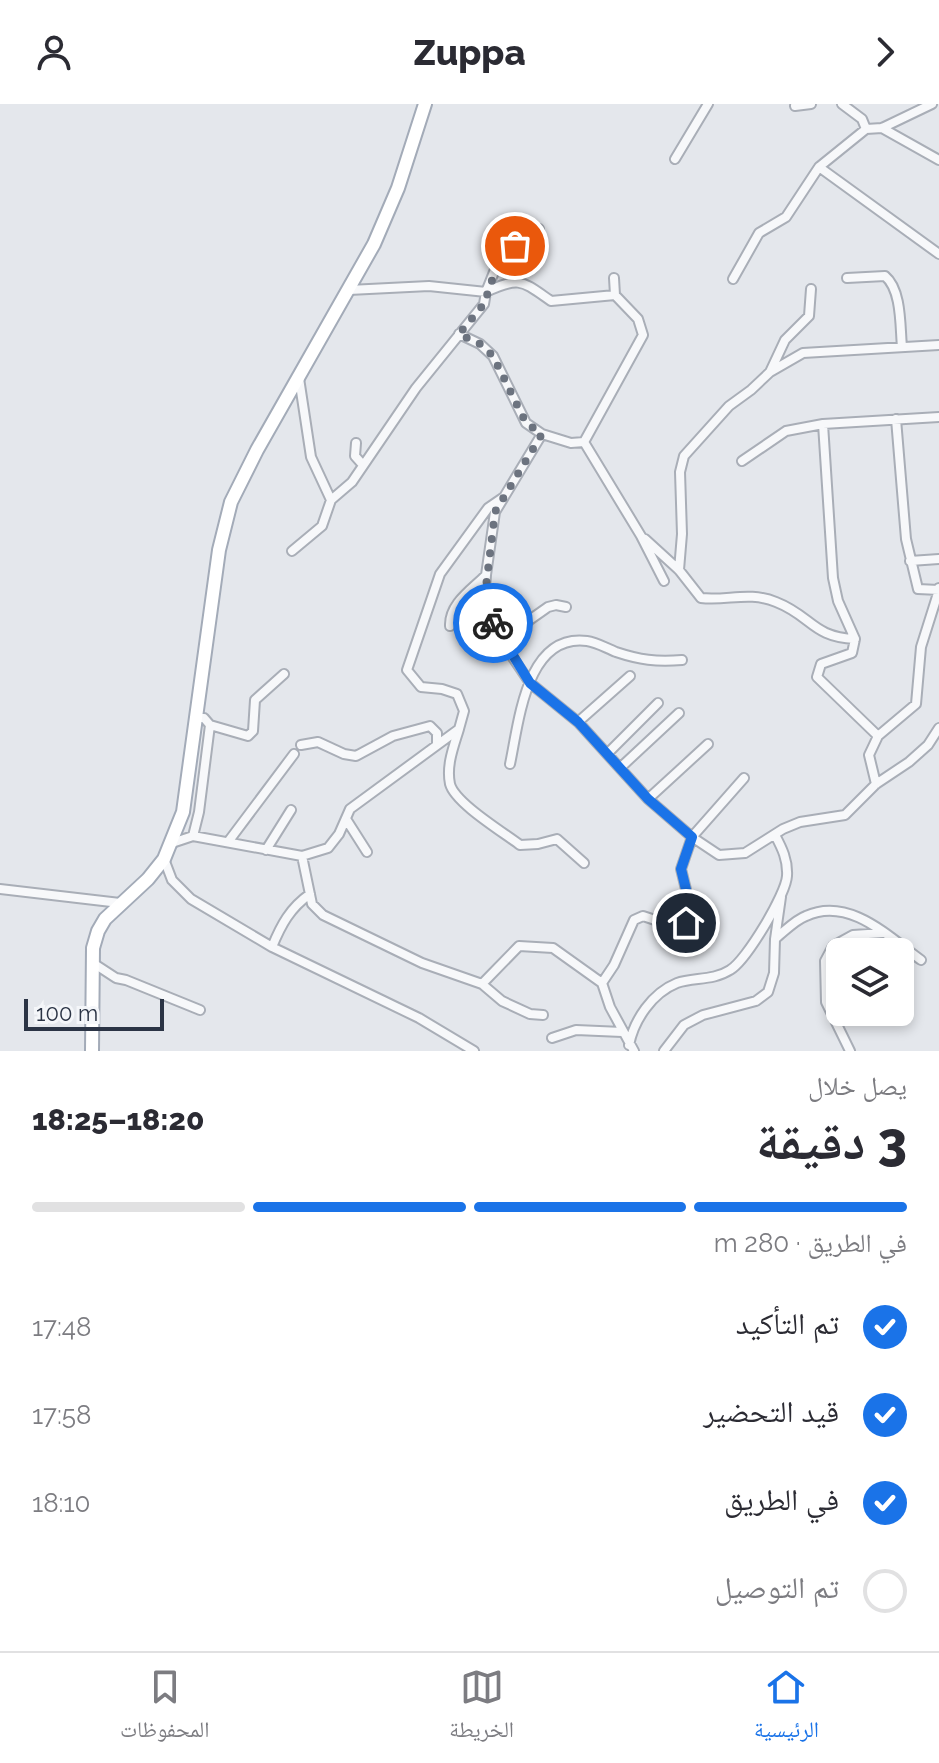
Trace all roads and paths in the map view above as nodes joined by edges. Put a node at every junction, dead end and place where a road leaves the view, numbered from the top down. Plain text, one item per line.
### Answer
1 (425, 104) edge
2 (708, 104) edge
3 (811, 104) edge
4 (842, 104) edge
5 (932, 104) edge
6 (795, 106) dead end
7 (882, 128) junction
8 (866, 129) junction
9 (675, 159) dead end
10 (939, 160) edge
11 (819, 167) junction
12 (539, 229) dead end
13 (939, 254) edge
14 (614, 278) dead end
15 (847, 278) dead end
16 (733, 279) dead end
17 (811, 289) dead end
18 (349, 290) junction
19 (486, 292) junction
20 (615, 295) junction
21 (459, 334) junction
22 (939, 345) edge
23 (902, 347) junction
24 (770, 372) junction
25 (298, 378) junction
26 (939, 417) edge
27 (896, 419) junction
28 (823, 424) junction
29 (542, 434) junction
30 (584, 442) junction
31 (356, 443) dead end
32 (742, 461) dead end
33 (363, 465) junction
34 (505, 496) junction
35 (331, 500) junction
36 (641, 536) junction
37 (292, 551) dead end
38 (939, 559) edge
39 (910, 561) junction
40 (679, 570) junction
41 (486, 575) junction
42 (664, 581) dead end
43 (939, 589) edge
44 (566, 607) dead end
45 (450, 626) dead end
46 (855, 639) junction
47 (501, 640) junction
48 (682, 660) dead end
49 (284, 674) dead end
50 (630, 676) dead end
51 (530, 683) junction
52 (658, 703) dead end
53 (679, 713) dead end
54 (196, 718) junction
55 (578, 722) junction
56 (210, 725) junction
57 (939, 728) edge
58 (459, 729) junction
59 (878, 736) junction
60 (437, 743) junction
61 (708, 744) dead end
62 (301, 745) dead end
63 (294, 754) dead end
64 (607, 754) junction
65 (510, 764) dead end
66 (620, 768) junction
67 (744, 778) dead end
68 (876, 784) junction
69 (648, 799) junction
70 (291, 810) dead end
71 (346, 819) junction
72 (775, 835) junction
73 (193, 836) junction
74 (692, 837) junction
75 (228, 842) junction
76 (172, 843) junction
77 (266, 850) junction
78 (367, 852) dead end
79 (302, 856) junction
80 (164, 859) junction
81 (584, 863) dead end
82 (0, 889) edge
83 (782, 892) junction
84 (310, 894) junction
85 (120, 903) junction
86 (884, 933) junction
87 (775, 939) junction
88 (272, 947) junction
89 (921, 960) dead end
90 (93, 963) junction
91 (602, 983) junction
92 (482, 984) junction
93 (200, 1010) dead end
94 (543, 1015) dead end
95 (622, 1032) junction
96 (552, 1038) dead end
97 (632, 1048) edge
98 (92, 1051) edge
99 (474, 1051) edge
100 (664, 1051) edge
101 (850, 1051) edge

1 - 18 main road
2 - 9 street
3 - 6 street
4 - 8 street
5 - 7 street
7 - 8 street
7 - 10 street
8 - 11 street
11 - 13 street
11 - 16 street
12 - 19 street
14 - 20 street
15 - 23 street
17 - 24 street
18 - 19 street
18 - 25 main road
19 - 20 street
19 - 21 street
20 - 30 street
21 - 29 street
21 - 33 street
22 - 23 street
23 - 24 street
24 - 40 street
25 - 35 street
25 - 54 main road
26 - 27 street
27 - 28 street
27 - 39 street
28 - 32 street
28 - 46 street
29 - 30 street
29 - 34 street
30 - 36 street
31 - 33 street
33 - 35 street
34 - 41 street
34 - 58 street
35 - 37 street
36 - 40 street
36 - 42 street
38 - 39 street
39 - 43 street
40 - 46 street
41 - 45 street
41 - 47 street
43 - 59 street
44 - 47 street
46 - 59 street
47 - 51 street
48 - 51 street
49 - 56 street
50 - 55 street
51 - 55 street
51 - 65 street
52 - 64 street
53 - 66 street
54 - 56 street
54 - 76 main road
55 - 64 street
56 - 73 street
57 - 68 street
58 - 60 street
58 - 81 street
59 - 68 street
60 - 62 street
60 - 71 street
61 - 69 street
63 - 75 street
64 - 66 street
66 - 69 street
67 - 74 street
68 - 72 street
69 - 74 street
70 - 77 street
71 - 78 street
71 - 79 street
72 - 74 street
72 - 83 street
73 - 75 street
73 - 76 street
74 - 91 street
75 - 77 street
76 - 80 main road
77 - 79 street
79 - 84 street
80 - 85 main road
80 - 88 street
82 - 85 street
83 - 87 street
83 - 97 street
84 - 88 street
84 - 92 street
85 - 90 main road
86 - 87 street
86 - 89 street
86 - 101 street
87 - 100 street
88 - 99 street
90 - 93 street
90 - 98 main road
91 - 92 street
91 - 95 street
92 - 94 street
95 - 96 street
95 - 97 street

